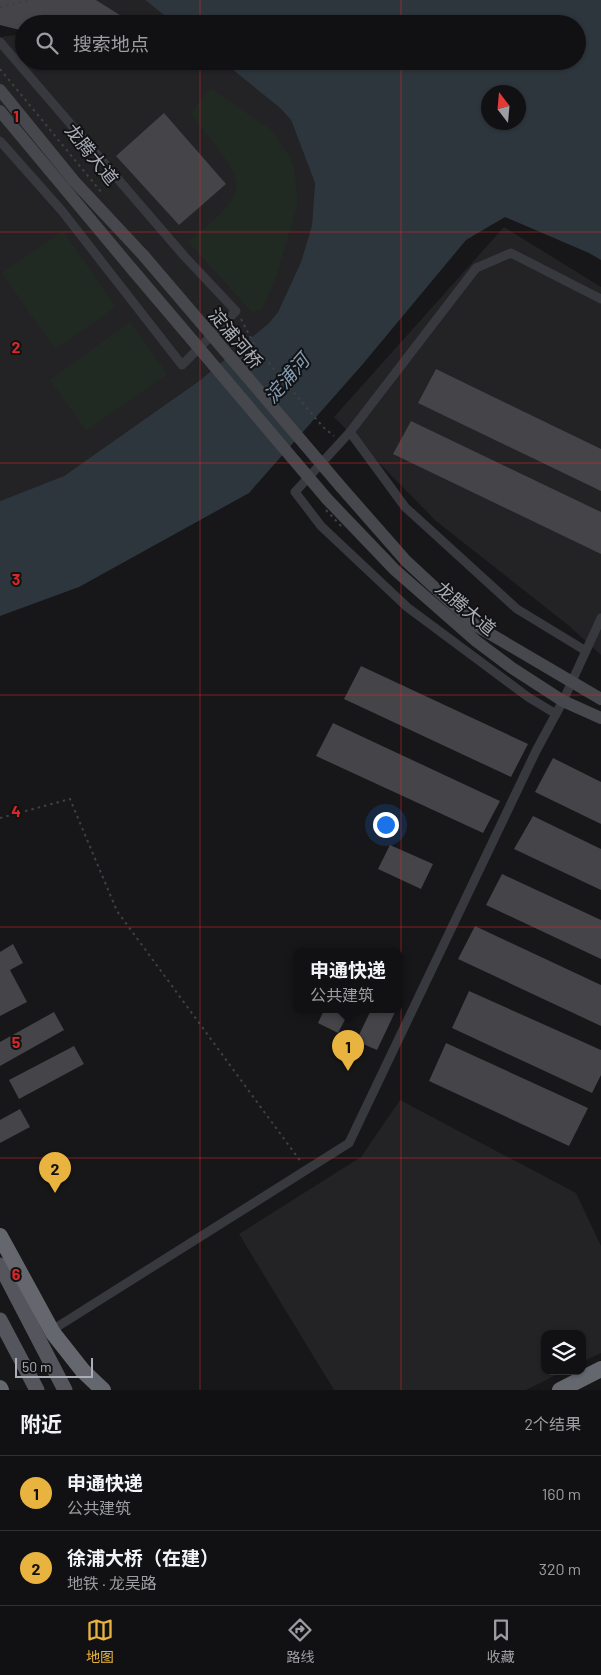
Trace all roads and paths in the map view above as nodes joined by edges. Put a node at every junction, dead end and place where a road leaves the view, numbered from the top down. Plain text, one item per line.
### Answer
1 (32, 0) edge
2 (0, 7) edge
3 (0, 42) edge
4 (15, 59) edge
5 (0, 69) edge
6 (24, 70) edge
7 (0, 90) edge
8 (0, 111) edge
9 (0, 140) edge
10 (107, 199) dead end
11 (144, 256) joint
12 (601, 299) edge
13 (236, 310) junction
14 (350, 432) junction
15 (341, 441) junction
16 (341, 487) joint
17 (328, 499) joint
18 (601, 618) edge
19 (586, 650) junction
20 (571, 682) junction
21 (601, 699) edge
22 (563, 701) junction
23 (556, 714) junction
24 (601, 718) edge
25 (0, 818) edge
26 (307, 1170) junction
27 (0, 1236) edge
28 (0, 1265) edge
29 (0, 1320) edge
30 (38, 1339) junction
31 (601, 1369) edge
32 (37, 1390) edge
33 (65, 1390) edge
34 (103, 1390) edge
35 (559, 1390) edge

1 - 2 path
3 - 4 street
5 - 10 path, 龙腾大道
6 - 13 street
7 - 11 main road, 龙腾大道
8 - 17 main road, 淀浦河桥, bridge
9 - 13 street
11 - 16 main road, 淀浦河桥, bridge
12 - 14 street
13 - 15 path
14 - 15 street
14 - 19 street
15 - 23 street
16 - 20 main road, 龙腾大道
17 - 22 main road, 龙腾大道
18 - 19 street
19 - 20 street
20 - 21 main road, 龙腾大道
20 - 22 street
22 - 23 street
22 - 24 main road, 龙腾大道
23 - 26 street
25 - 26 path
26 - 30 street
27 - 34 highway, bridge
28 - 30 main road
29 - 32 main road
30 - 33 main road
31 - 35 highway

